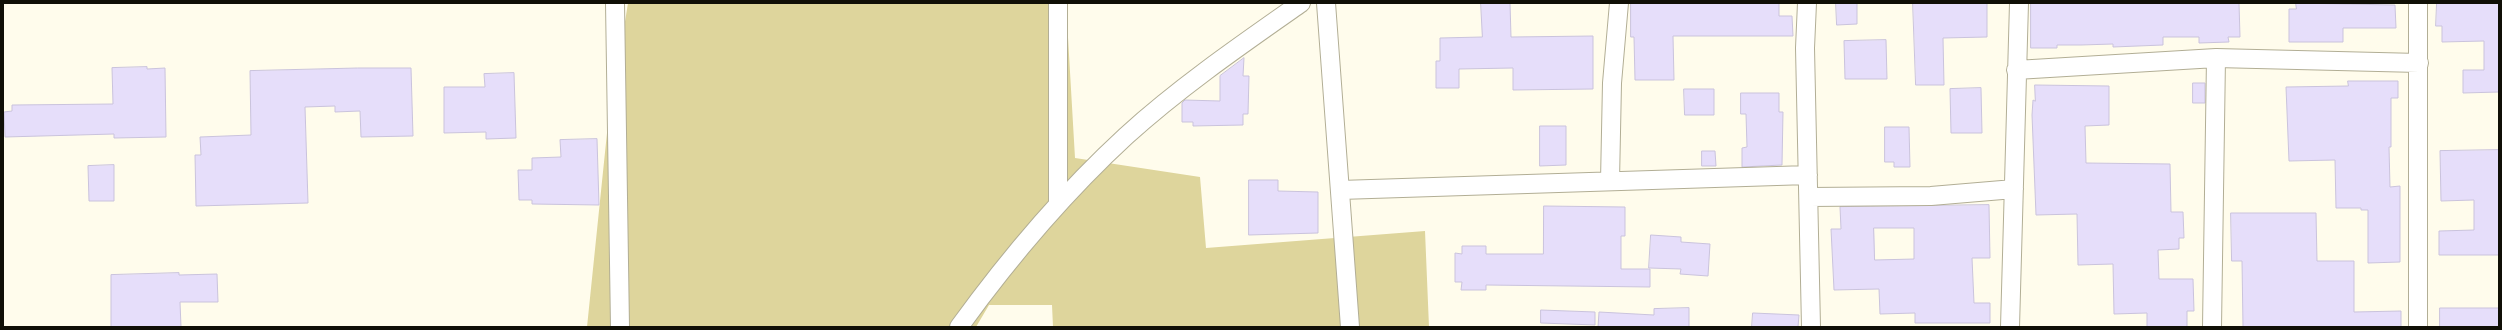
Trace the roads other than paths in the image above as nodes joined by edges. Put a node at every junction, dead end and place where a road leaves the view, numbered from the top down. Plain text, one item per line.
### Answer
1 (615, 3) edge
2 (1058, 3) edge
3 (1301, 3) edge
4 (1326, 3) edge
5 (1620, 3) edge
6 (1807, 3) edge
7 (2019, 3) edge
8 (2418, 3) edge
9 (2216, 58) junction
10 (2419, 63) junction
11 (2016, 70) junction
12 (1808, 175) junction
13 (1610, 181) junction
14 (2014, 189) junction
15 (1340, 190) junction
16 (1808, 197) junction
17 (1058, 204) junction
18 (620, 327) edge
19 (959, 327) edge
20 (1350, 327) edge
21 (1811, 327) edge
22 (2010, 327) edge
23 (2212, 327) edge
24 (2418, 327) edge

1 - 18 street
2 - 17 street
3 - 17 street
4 - 15 street
5 - 13 street
6 - 12 street
7 - 11 street
8 - 10 street
9 - 10 street
9 - 11 street
9 - 23 street
10 - 24 street
11 - 14 street
12 - 13 street
12 - 16 street
13 - 15 street
14 - 16 street
14 - 22 street
15 - 20 street
16 - 21 street
17 - 19 street

